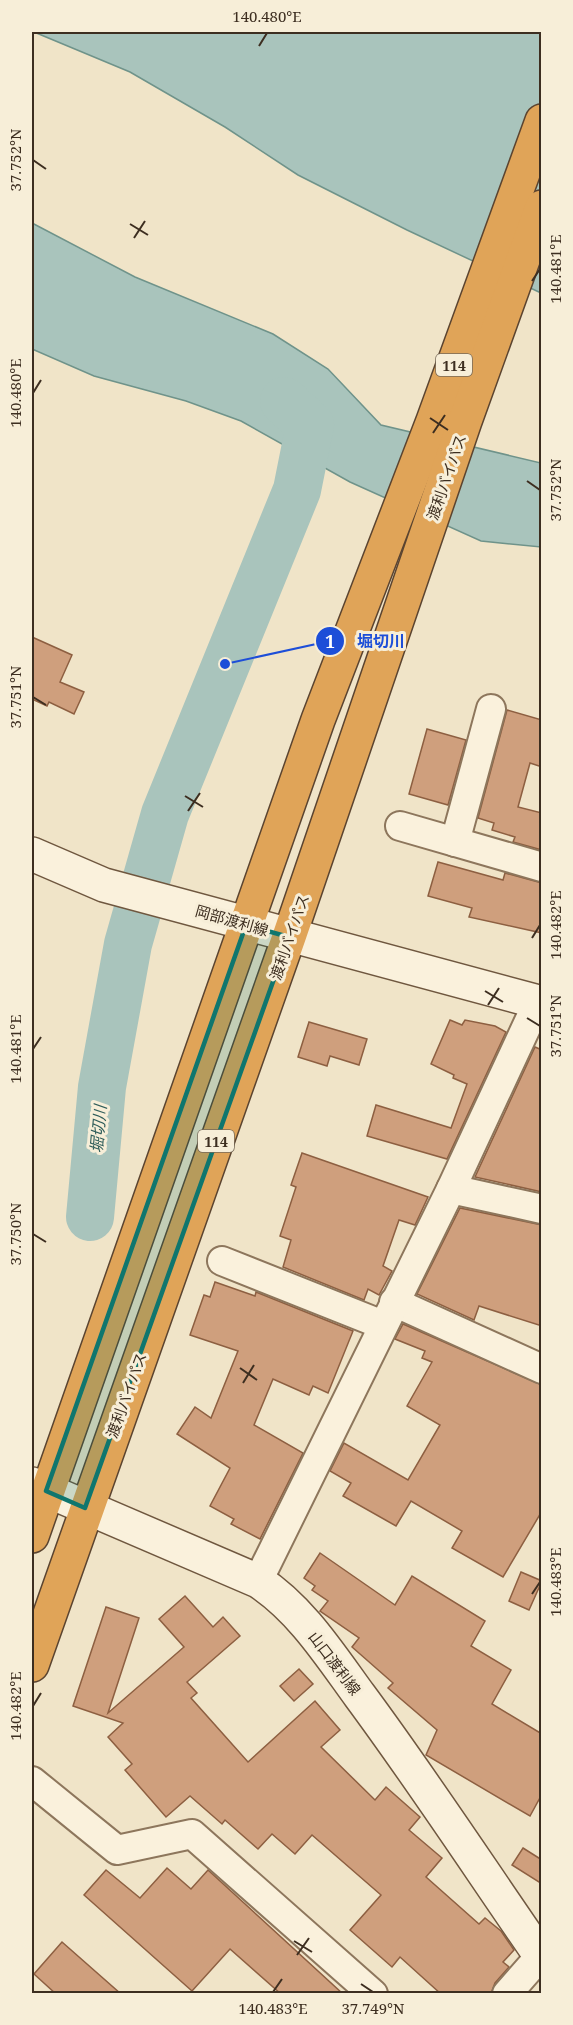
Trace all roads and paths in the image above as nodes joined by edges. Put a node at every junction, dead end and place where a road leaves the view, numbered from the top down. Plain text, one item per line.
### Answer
1 (542, 120) edge
2 (542, 207) edge
3 (491, 709) dead end
4 (400, 826) dead end
5 (454, 842) junction
6 (32, 854) edge
7 (542, 867) edge
8 (246, 925) junction
9 (289, 937) junction
10 (540, 1003) edge
11 (451, 1189) junction
12 (542, 1209) edge
13 (222, 1261) dead end
14 (389, 1313) junction
15 (542, 1369) edge
16 (39, 1488) edge
17 (85, 1508) junction
18 (32, 1536) edge
19 (258, 1581) junction
20 (32, 1665) edge
21 (32, 1781) edge
22 (541, 1956) edge
23 (373, 1994) edge
24 (507, 1994) edge

1 - 8 highway, 渡利バイパス / 114
2 - 9 highway, 渡利バイパス / 114
3 - 5 street
4 - 5 street
5 - 7 street
6 - 8 main road, 岡部渡利線
8 - 9 main road, 岡部渡利線
8 - 16 highway, 渡利バイパス / 114
9 - 10 main road, 岡部渡利線
9 - 17 highway, 渡利バイパス / 114
10 - 11 street
11 - 12 street
11 - 14 street
13 - 14 street
14 - 15 street
14 - 19 street
16 - 17 main road, 山口渡利線
16 - 18 highway, 渡利バイパス / 114
17 - 19 main road, 山口渡利線
17 - 20 highway, 渡利バイパス / 114
19 - 22 main road, 山口渡利線
21 - 23 street
22 - 24 street

